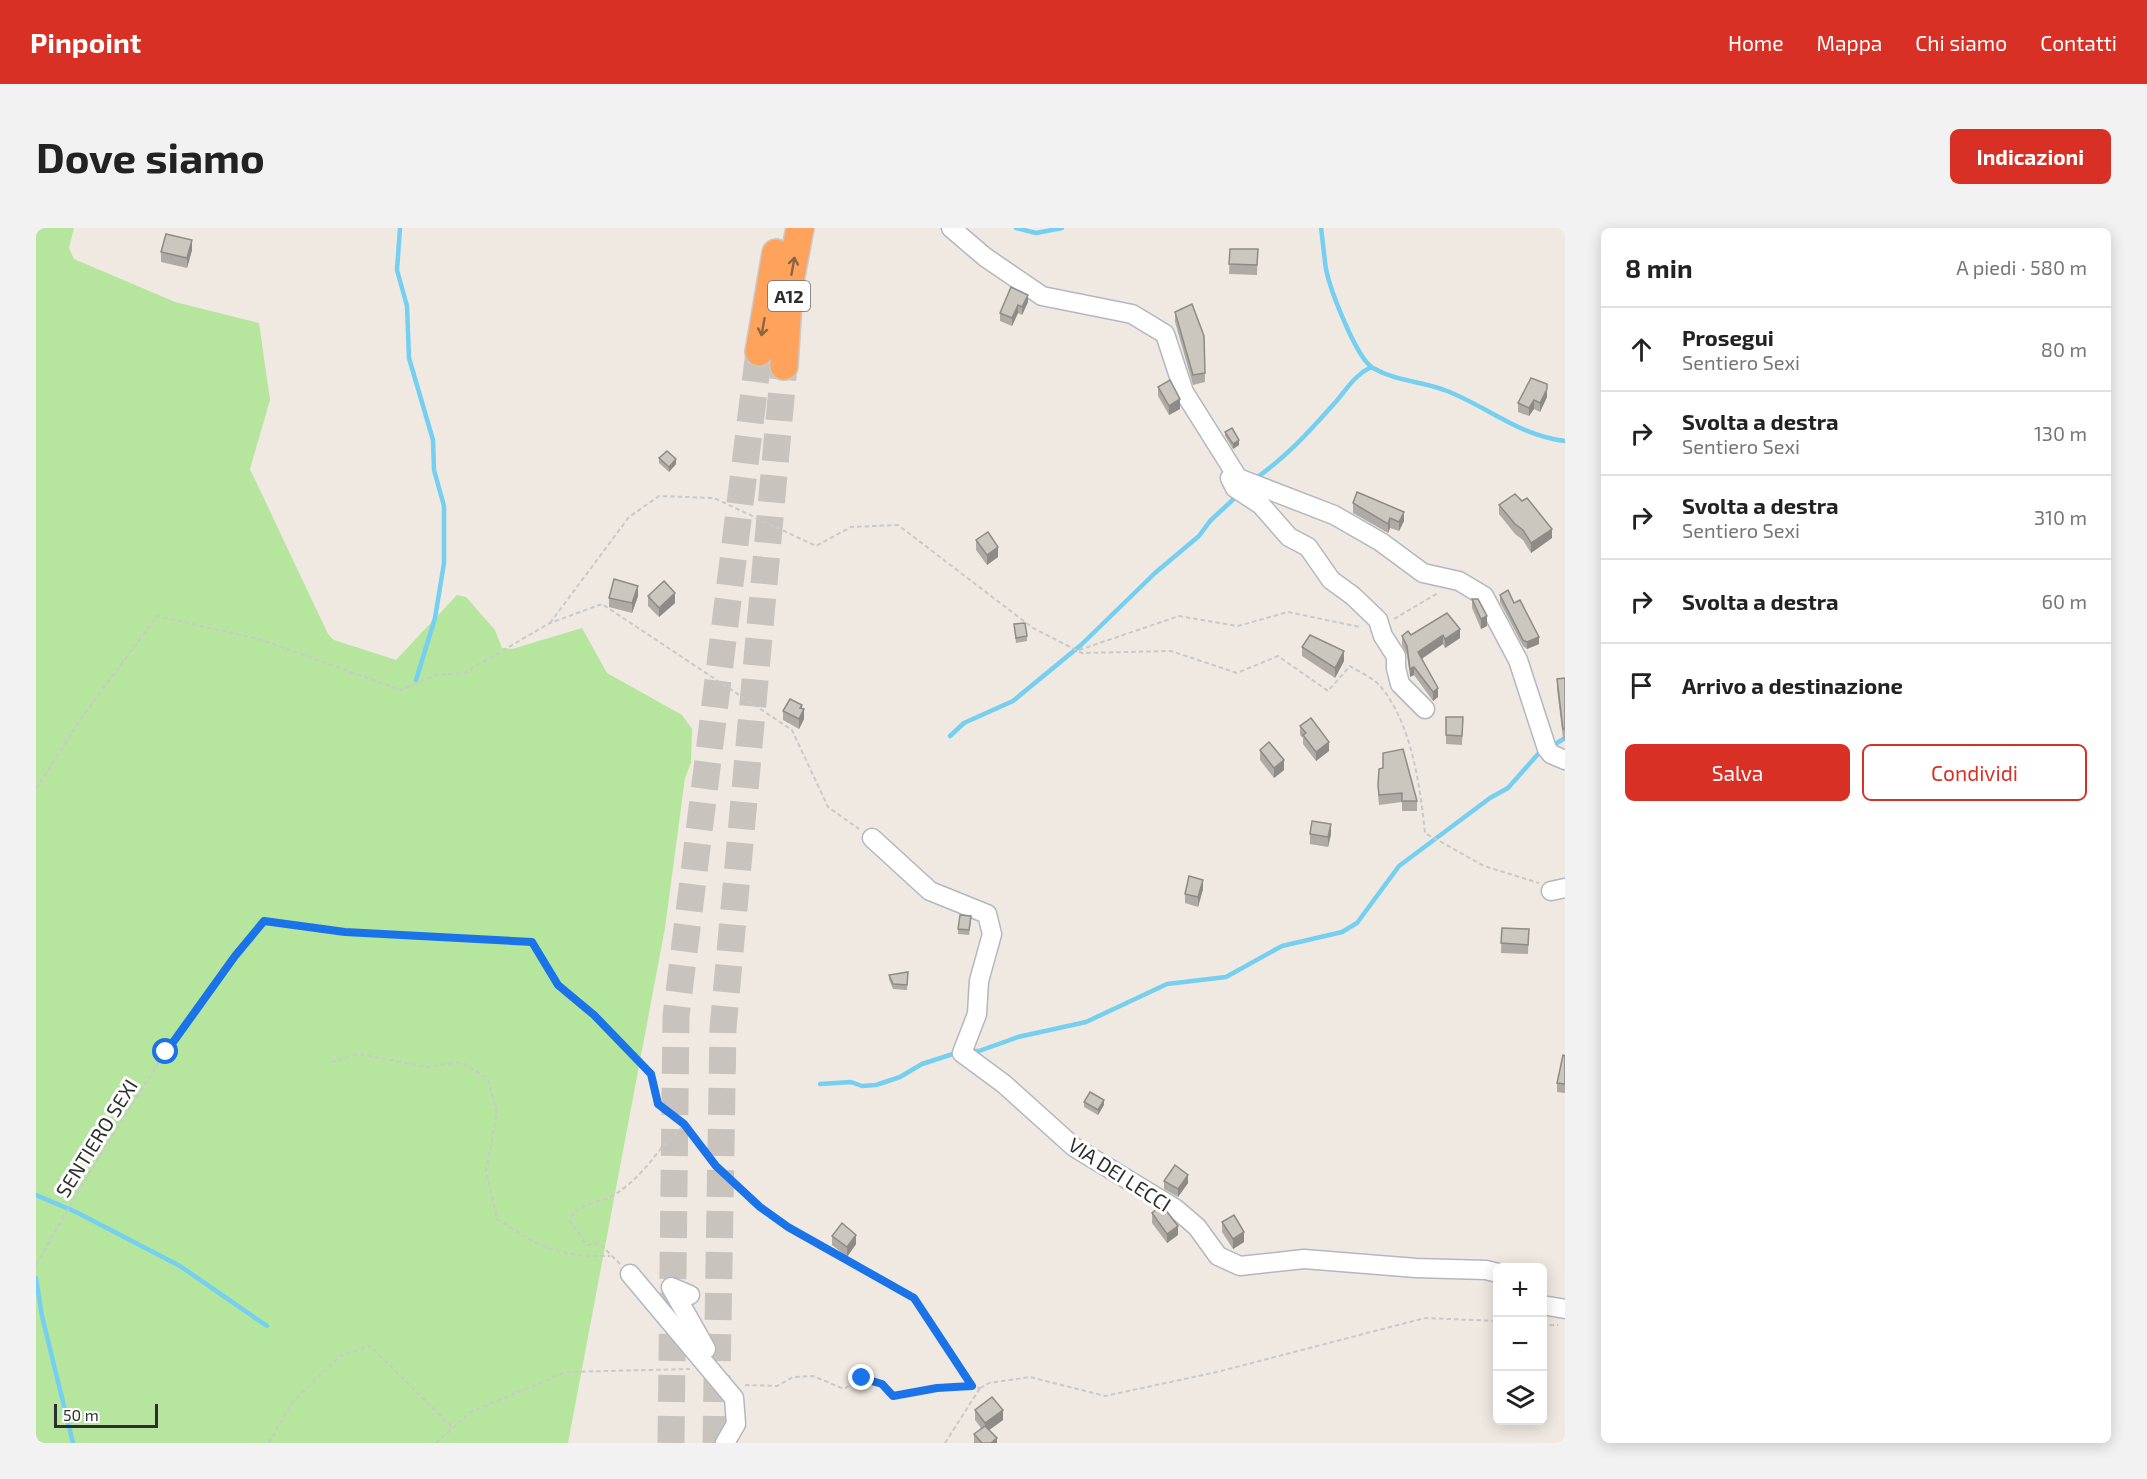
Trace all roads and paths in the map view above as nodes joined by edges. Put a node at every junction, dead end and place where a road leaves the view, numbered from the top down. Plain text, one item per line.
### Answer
1 (781, 228) edge
2 (800, 228) edge
3 (951, 228) edge
4 (759, 352) tunnel mouth
5 (784, 366) tunnel mouth
6 (1231, 468) junction
7 (1459, 581) junction
8 (550, 623) junction
9 (1380, 627) junction
10 (1078, 651) junction
11 (1425, 709) dead end
12 (1565, 760) edge
13 (36, 789) edge
14 (872, 838) joint
15 (1558, 889) edge
16 (331, 1062) dead end
17 (684, 1124) junction
18 (36, 1265) edge
19 (1493, 1273) edge
20 (630, 1274) dead end
21 (690, 1295) dead end
22 (1547, 1306) edge
23 (1565, 1309) edge
24 (1493, 1321) edge
25 (1547, 1325) edge
26 (1565, 1325) edge
27 (711, 1369) junction
28 (742, 1385) dead end
29 (972, 1386) junction
30 (980, 1388) junction
31 (453, 1428) junction
32 (269, 1443) edge
33 (436, 1443) edge
34 (726, 1443) edge
35 (945, 1443) edge

1 -> 4 highway, A12
5 -> 2 highway, A12
3 - 6 street
6 - 7 street
6 - 9 street
7 - 9 path
7 - 12 street
8 - 10 path
8 - 13 path
8 - 14 path
9 - 10 path
9 - 11 street
10 - 15 path
14 - 19 street, VIA DEI LECCI
16 - 17 path
17 - 18 path, SENTIERO SEXI
17 - 29 path, SENTIERO SEXI
20 - 27 street
21 - 27 street
22 - 23 street
24 - 30 path
25 - 26 path
27 - 31 path
27 - 34 street
28 - 29 path
29 - 30 path
30 - 35 path
31 - 32 path
31 - 33 path

